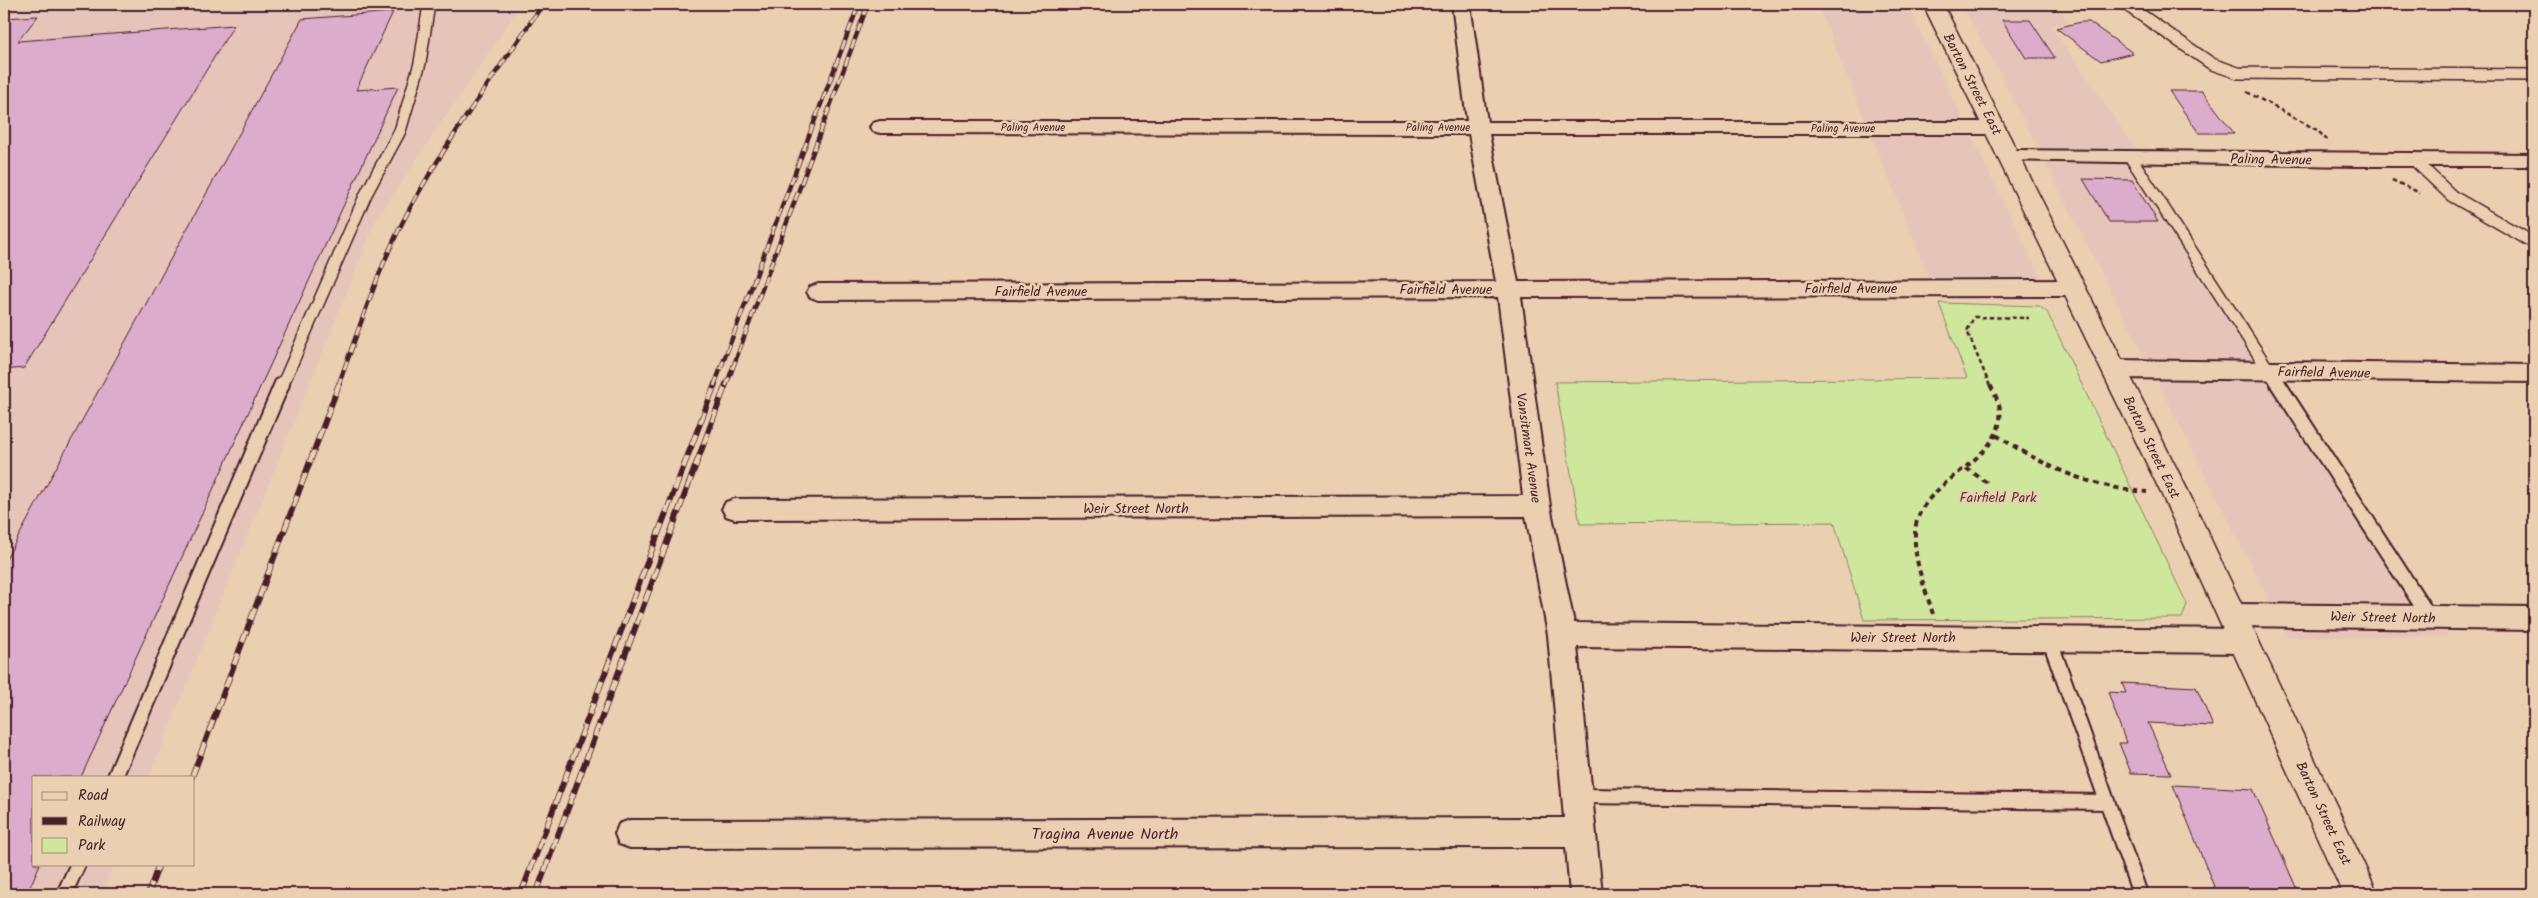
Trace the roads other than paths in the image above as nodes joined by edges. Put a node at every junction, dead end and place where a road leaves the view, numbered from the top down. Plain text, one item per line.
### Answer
1 (429, 4) edge
2 (1461, 4) edge
3 (1933, 4) edge
4 (2125, 4) edge
5 (2534, 75) edge
6 (880, 127) dead end
7 (1478, 127) junction
8 (1995, 128) junction
9 (2009, 156) junction
10 (2132, 158) junction
11 (2414, 160) junction
12 (2534, 160) edge
13 (2534, 243) edge
14 (1508, 288) junction
15 (2074, 288) junction
16 (818, 292) dead end
17 (2114, 370) junction
18 (2270, 371) junction
19 (2534, 374) edge
20 (1537, 506) junction
21 (735, 509) dead end
22 (2232, 615) junction
23 (2430, 618) junction
24 (2534, 619) edge
25 (1562, 635) junction
26 (2049, 638) junction
27 (2244, 641) junction
28 (115, 776) edge
29 (1578, 796) junction
30 (2107, 802) junction
31 (1581, 832) junction
32 (630, 834) dead end
33 (77, 866) edge
34 (64, 894) edge
35 (1586, 894) edge
36 (2140, 894) edge
37 (2361, 894) edge

1 - 28 lane
2 - 7 street, Vansitmart Avenue
3 - 8 main road, Barton Street East
4 - 5 lane
6 - 7 street, Paling Avenue
7 - 8 street, Paling Avenue
7 - 14 street, Vansitmart Avenue
8 - 9 main road, Barton Street East
9 - 10 street, Paling Avenue
9 - 15 main road, Barton Street East
10 - 11 street, Paling Avenue
10 - 18 lane
11 - 12 street, Paling Avenue
11 - 13 lane
14 - 15 street, Fairfield Avenue
14 - 16 street, Fairfield Avenue
14 - 20 street, Vansitmart Avenue
15 - 17 main road, Barton Street East
17 - 18 street, Fairfield Avenue
17 - 22 main road, Barton Street East
18 - 19 street, Fairfield Avenue
18 - 23 lane
20 - 21 street, Weir Street North
20 - 25 street, Vansitmart Avenue
22 - 23 street, Weir Street North
22 - 27 main road, Barton Street East
23 - 24 street, Weir Street North
25 - 26 street, Weir Street North
25 - 29 street, Vansitmart Avenue
26 - 27 street, Weir Street North
26 - 30 lane
27 - 37 main road, Barton Street East
29 - 30 lane
29 - 31 street, Vansitmart Avenue
30 - 36 lane
31 - 32 street, Tragina Avenue North
31 - 35 street, Vansitmart Avenue
33 - 34 lane

